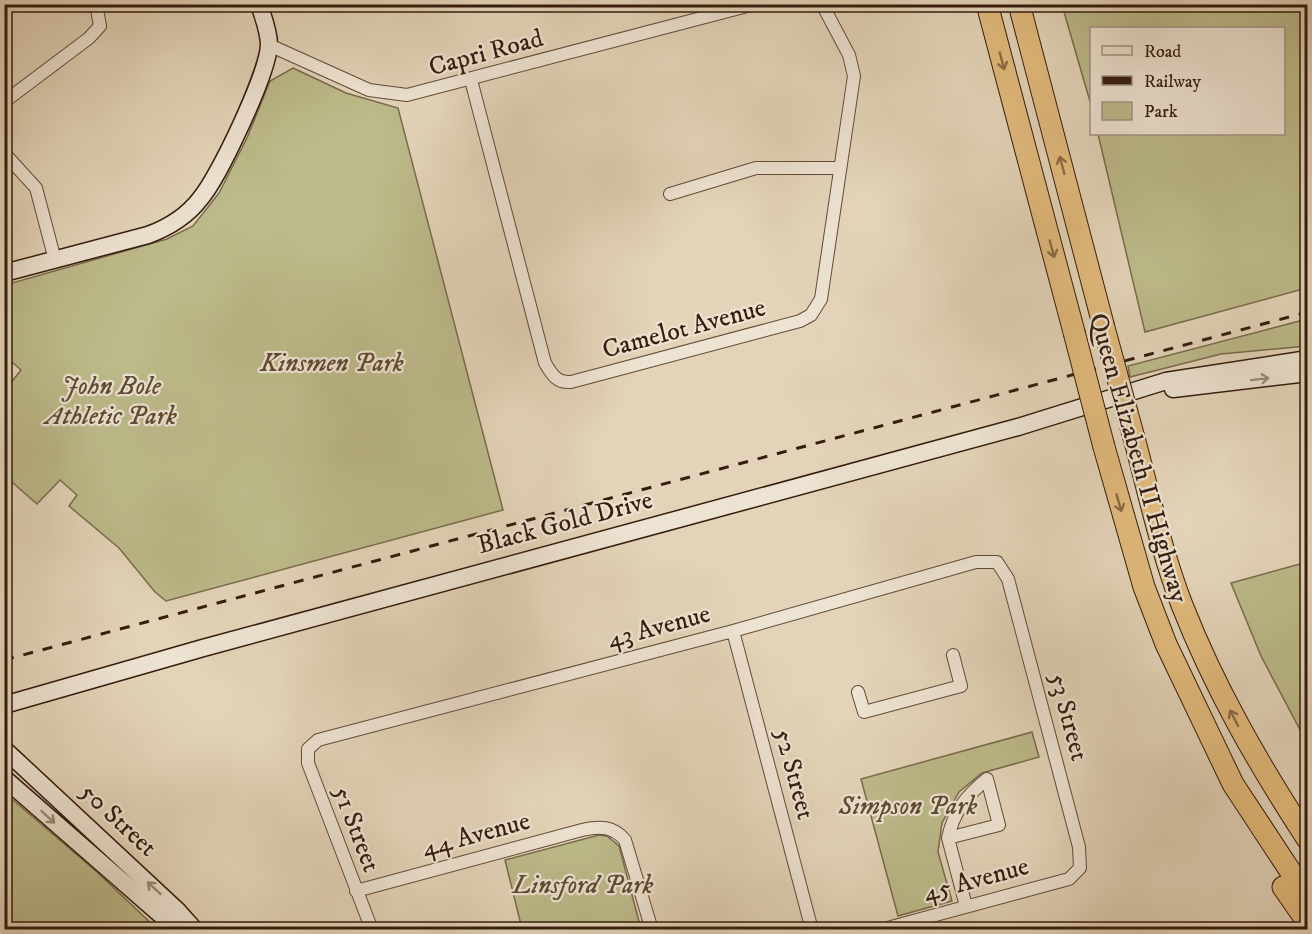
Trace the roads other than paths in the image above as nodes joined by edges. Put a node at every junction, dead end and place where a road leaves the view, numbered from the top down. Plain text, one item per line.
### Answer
1 (96, 4) edge
2 (259, 4) edge
3 (755, 4) edge
4 (822, 4) edge
5 (987, 4) edge
6 (1019, 4) edge
7 (1028, 4) edge
8 (269, 45) junction
9 (471, 80) junction
10 (1041, 85) junction
11 (4, 102) edge
12 (4, 153) edge
13 (839, 168) junction
14 (670, 194) dead end
15 (56, 260) junction
16 (4, 273) edge
17 (1308, 359) edge
18 (1308, 373) edge
19 (1140, 391) junction
20 (1008, 579) joint
21 (733, 631) junction
22 (953, 655) dead end
23 (858, 692) dead end
24 (6, 705) edge
25 (313, 744) joint
26 (1249, 748) junction
27 (4, 749) edge
28 (4, 778) edge
29 (1233, 784) junction
30 (1308, 826) edge
31 (948, 838) junction
32 (1308, 840) edge
33 (1080, 868) joint
34 (356, 891) junction
35 (1308, 898) edge
36 (966, 906) junction
37 (1308, 923) edge
38 (178, 930) edge
39 (195, 930) edge
40 (372, 930) edge
41 (652, 930) edge
42 (812, 930) edge
43 (880, 930) edge

1 - 11 street
2 - 8 main road
3 - 9 street, Capri Road
4 - 13 street, Camelot Avenue
5 -> 29 highway, Queen Elizabeth II Highway, bridge
6 - 10 highway, Queen Elizabeth II Highway
7 - 10 highway
8 - 9 street, Capri Road
8 - 15 main road
9 - 13 street, Camelot Avenue
26 -> 10 highway, Queen Elizabeth II Highway, bridge
12 - 15 street
13 - 14 street
15 - 16 main road
17 - 19 main road, Black Gold Drive
19 -> 18 main road, Black Gold Drive
19 - 24 main road, Black Gold Drive
20 - 21 street, 43 Avenue
20 - 33 street, 53 Street
21 - 25 street, 43 Avenue
21 - 42 street, 52 Street
22 - 23 street
25 - 34 street, 51 Street
26 - 30 highway
26 - 32 highway, Queen Elizabeth II Highway
39 -> 27 main road, 50 Street
28 -> 38 main road, 50 Street
29 - 35 highway, Queen Elizabeth II Highway
29 - 37 highway
31 - 31 street
31 - 36 street
33 - 36 street, 45 Avenue
34 - 40 street, 51 Street
34 - 41 street, 44 Avenue
36 - 43 street, 45 Avenue

